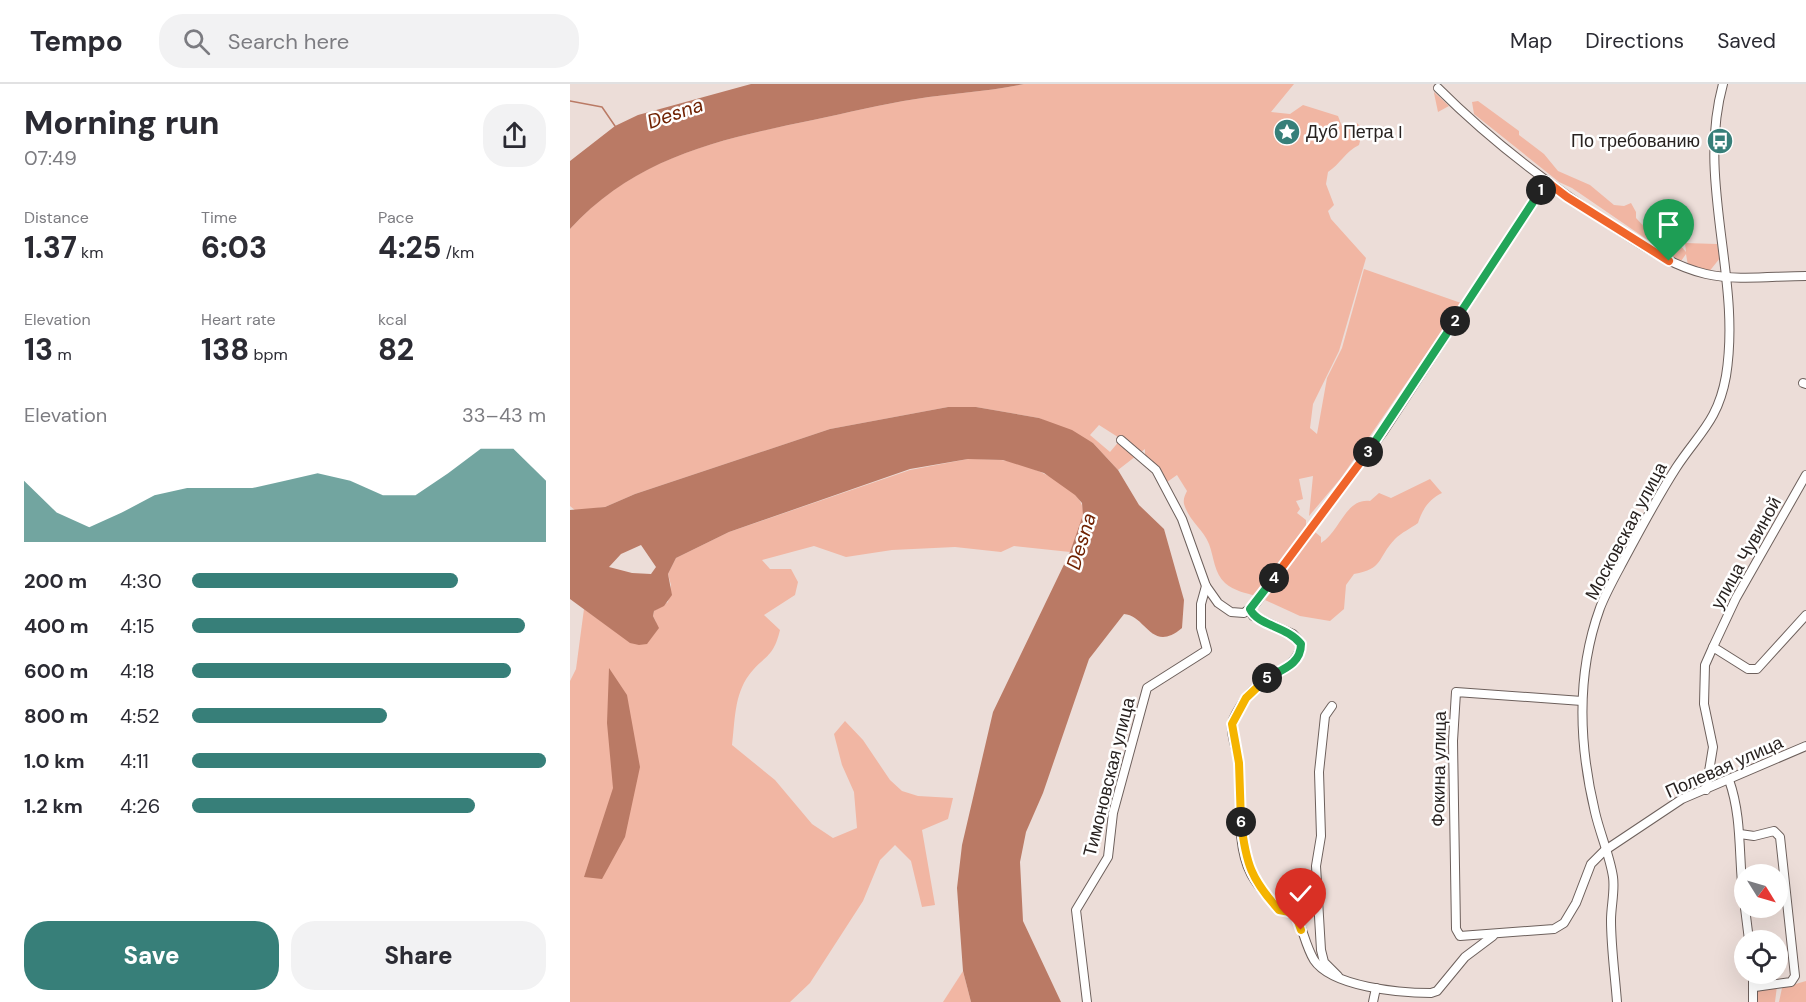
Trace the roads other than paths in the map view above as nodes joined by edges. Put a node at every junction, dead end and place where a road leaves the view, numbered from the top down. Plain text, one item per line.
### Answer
1 (1723, 84) edge
2 (1438, 88) dead end
3 (1546, 181) junction
4 (1727, 276) junction
5 (1806, 276) edge
6 (1121, 440) dead end
7 (1806, 475) edge
8 (1206, 586) junction
9 (1250, 609) junction
10 (1806, 615) edge
11 (1716, 649) junction
12 (1582, 700) junction
13 (1332, 706) dead end
14 (1806, 746) edge
15 (1729, 780) junction
16 (1706, 790) junction
17 (1740, 834) junction
18 (1604, 851) junction
19 (1739, 864) edge
20 (1494, 935) junction
21 (1344, 981) junction
22 (1755, 984) edge
23 (1755, 987) junction
24 (1376, 988) junction
25 (1087, 1002) edge
26 (1373, 1002) edge
27 (1617, 1002) edge
28 (1752, 1002) edge

1 - 4 street, Московская улица
2 - 3 street
3 - 4 street
3 - 9 street
4 - 5 street
4 - 12 street, Московская улица
6 - 8 street
7 - 11 street, улица Чувиной
8 - 9 street
8 - 25 street, Тимоновская улица
9 - 21 street
10 - 11 street
11 - 16 street, улица Чувиной
12 - 18 street, Московская улица
12 - 20 street, Фокина улица
13 - 21 street
14 - 15 street, Полевая улица
15 - 16 street, Полевая улица
15 - 17 street
16 - 18 street, Полевая улица
17 - 19 street
17 - 23 street
18 - 20 street, Полевая улица
18 - 27 street, Московская улица
20 - 24 street
21 - 24 street
22 - 23 street
23 - 28 street
24 - 26 street

